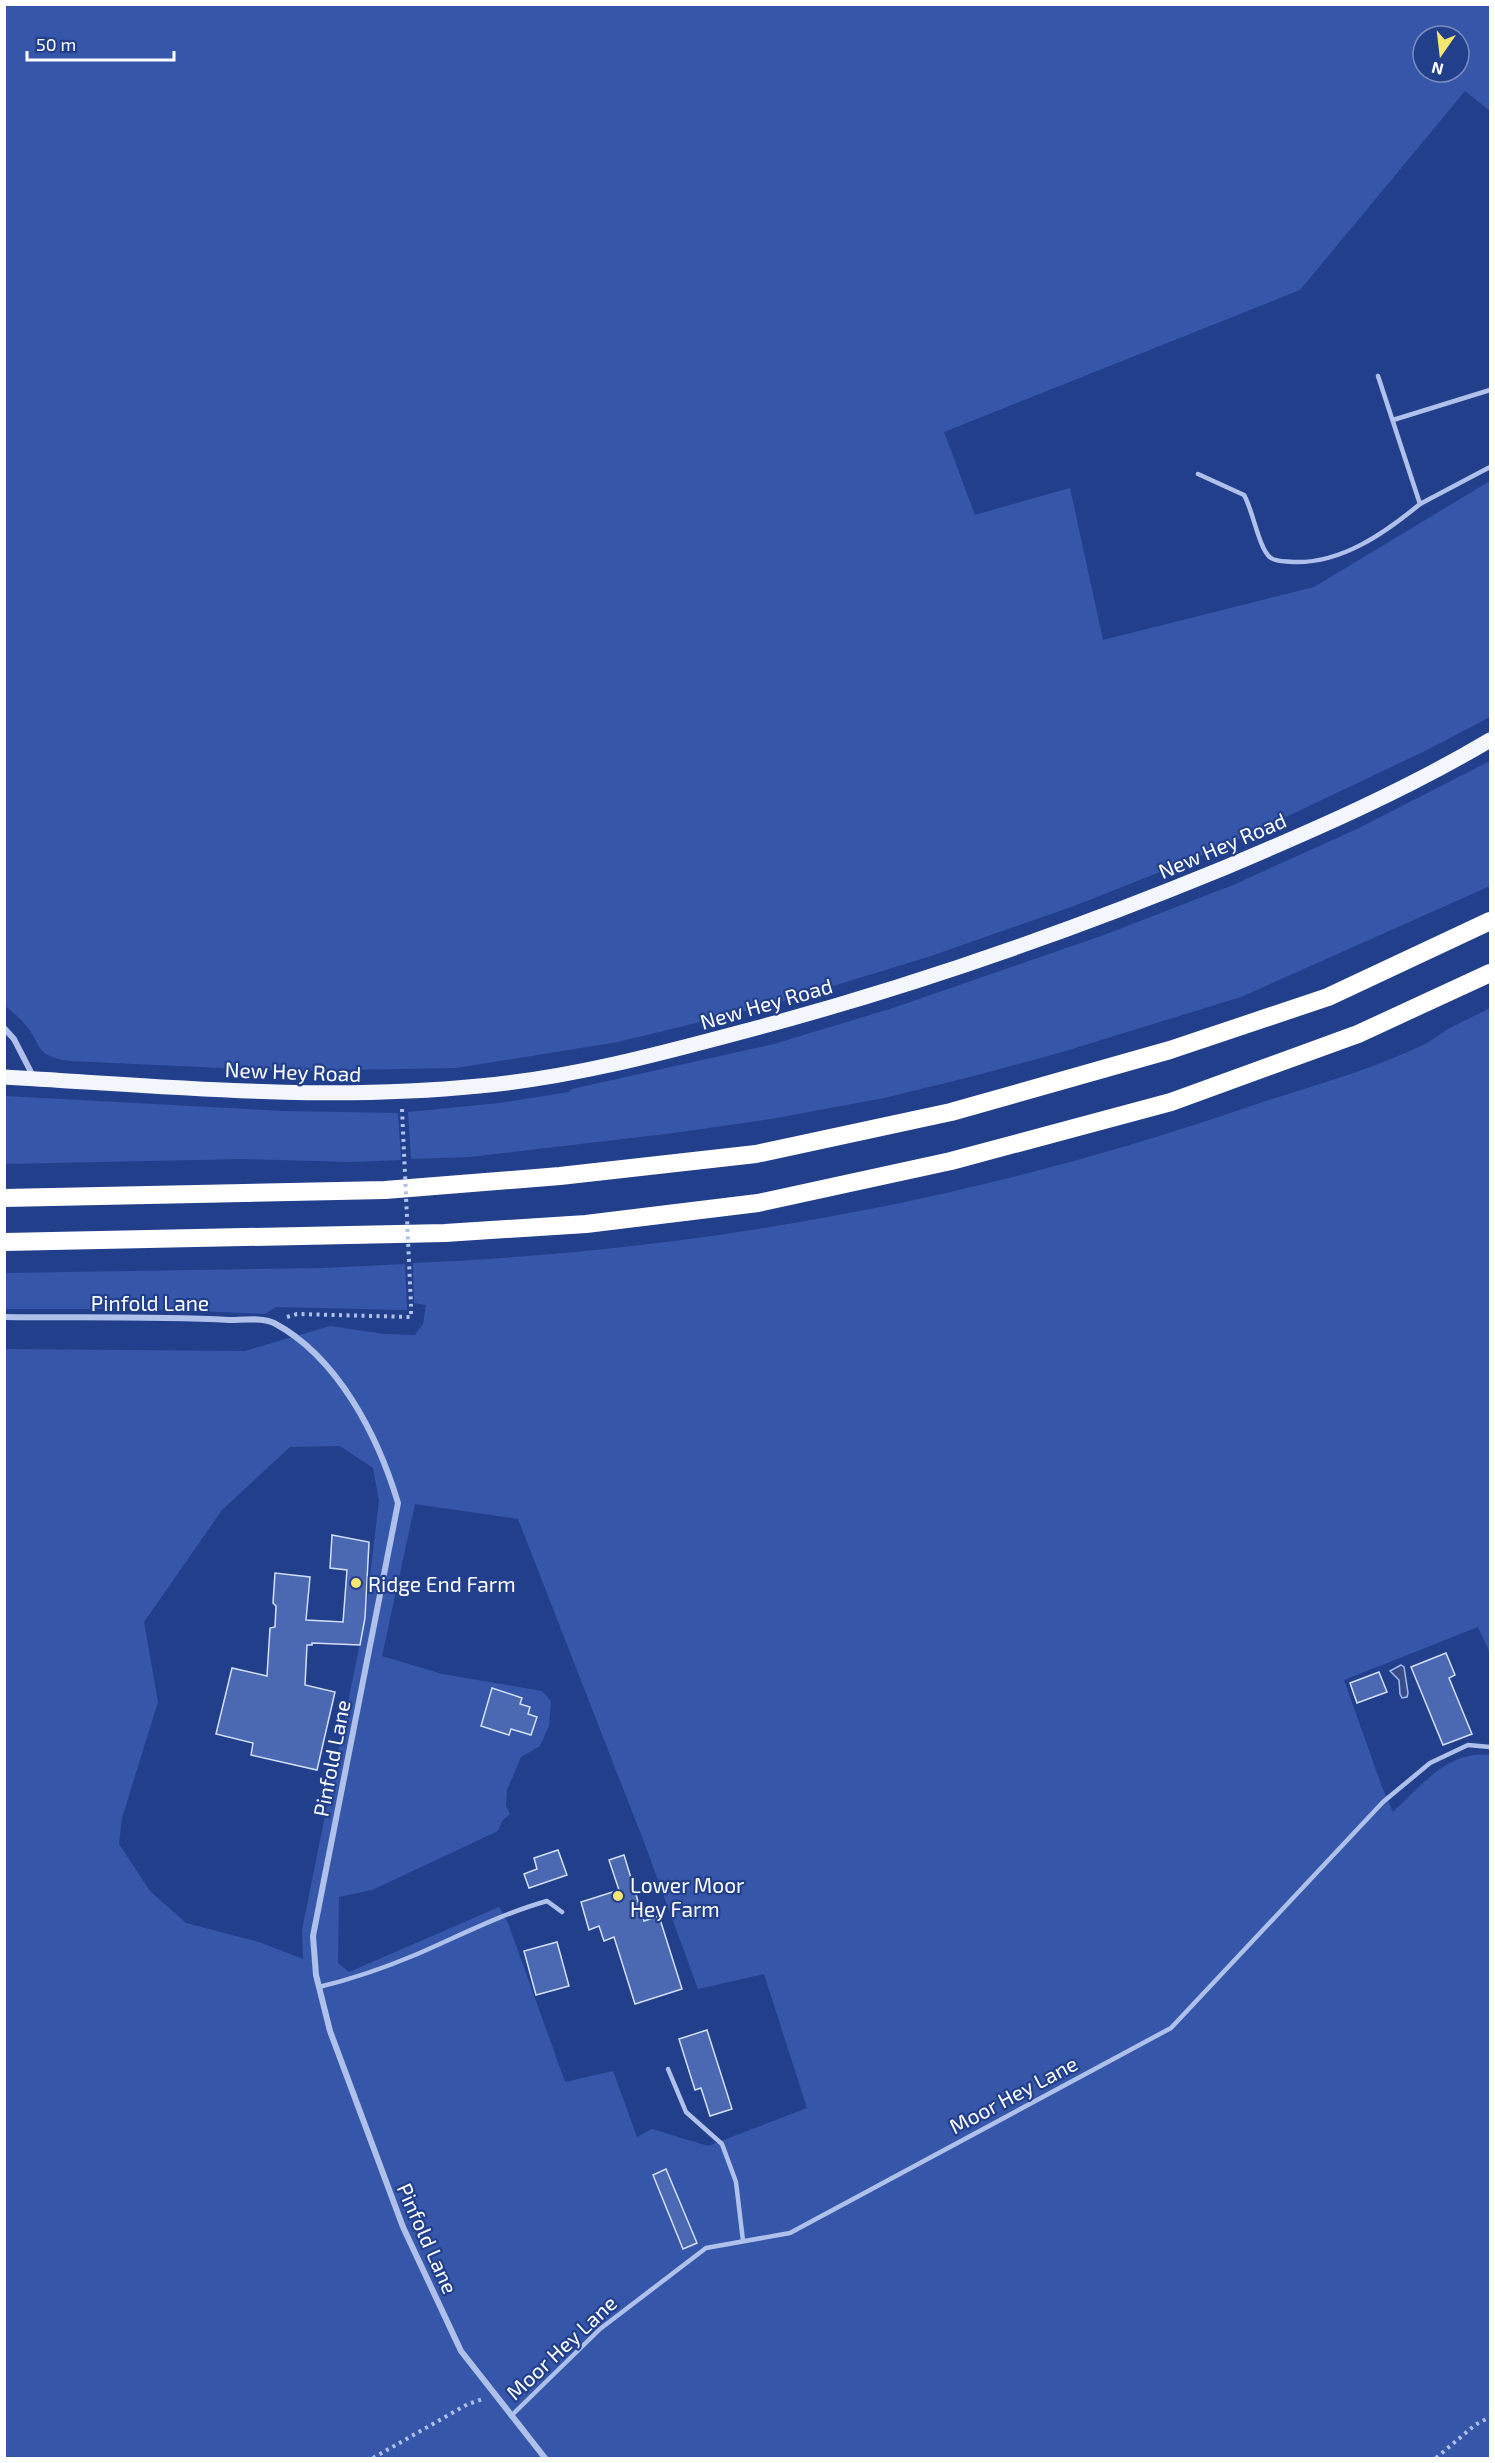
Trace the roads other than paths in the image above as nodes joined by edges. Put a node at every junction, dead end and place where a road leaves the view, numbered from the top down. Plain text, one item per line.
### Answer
1 (1378, 376) dead end
2 (1491, 390) edge
3 (1393, 420) junction
4 (1491, 467) edge
5 (1198, 474) dead end
6 (1420, 504) junction
7 (1491, 740) edge
8 (1491, 921) edge
9 (1491, 973) edge
10 (4, 1028) edge
11 (4, 1077) edge
12 (34, 1079) junction
13 (4, 1198) edge
14 (4, 1242) edge
15 (4, 1317) edge
16 (1491, 1747) edge
17 (562, 1912) dead end
18 (319, 1987) junction
19 (668, 2069) dead end
20 (743, 2241) junction
21 (511, 2416) junction
22 (545, 2458) edge

1 - 3 lane
2 - 3 lane
3 - 6 lane
4 - 6 lane
5 - 6 lane
7 - 12 main road, New Hey Road
8 - 13 highway
9 - 14 highway
10 - 12 street
11 - 12 main road, New Hey Road
15 - 18 street, Pinfold Lane
16 - 20 lane, Moor Hey Lane
17 - 18 lane
18 - 21 street, Pinfold Lane
19 - 20 lane
20 - 21 lane, Moor Hey Lane
21 - 22 street, Pinfold Lane

